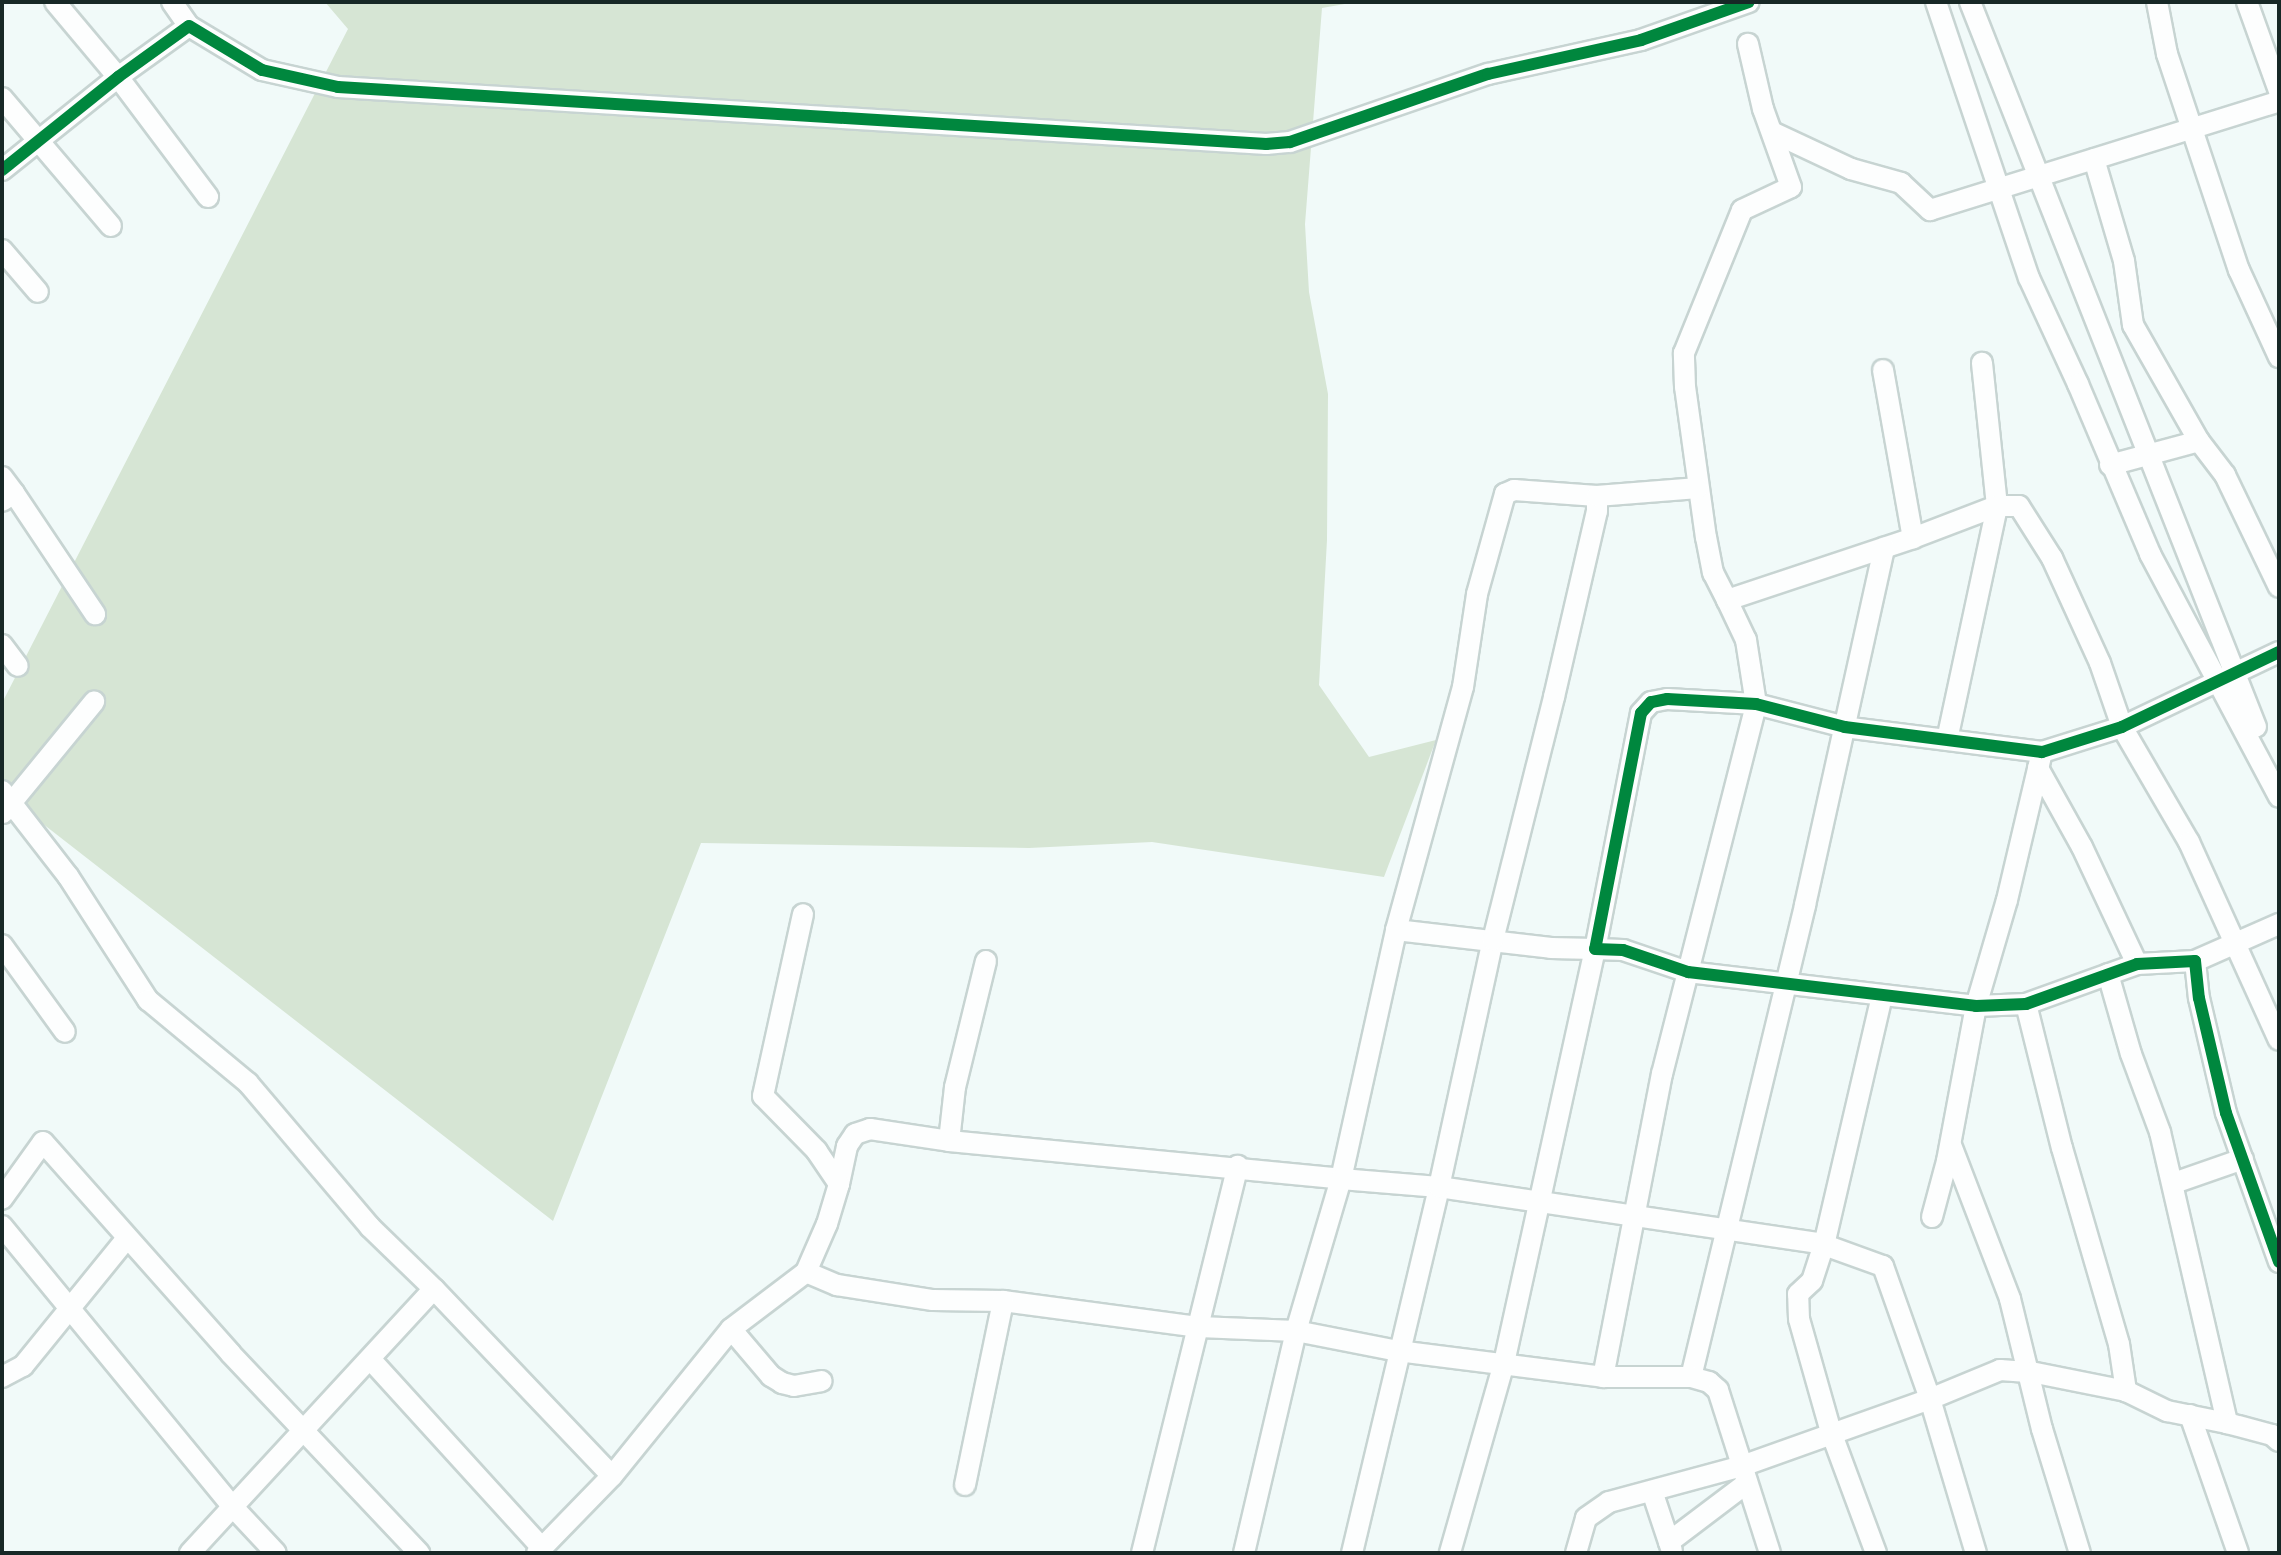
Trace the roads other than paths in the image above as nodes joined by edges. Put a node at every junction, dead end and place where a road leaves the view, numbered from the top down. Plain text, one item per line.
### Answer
1 (55, 2) edge
2 (172, 2) edge
3 (1749, 2) edge
4 (1936, 2) edge
5 (1970, 2) edge
6 (2157, 2) edge
7 (2247, 2) edge
8 (189, 26) junction
9 (1748, 44) dead end
10 (118, 77) junction
11 (2279, 91) edge
12 (2, 98) edge
13 (2279, 101) edge
14 (2192, 127) junction
15 (1772, 132) junction
16 (37, 142) junction
17 (2094, 159) junction
18 (2, 170) edge
19 (1997, 191) junction
20 (208, 197) dead end
21 (111, 226) dead end
22 (2, 250) edge
23 (38, 292) dead end
24 (2279, 357) edge
25 (1982, 363) dead end
26 (1883, 370) dead end
27 (2199, 441) junction
28 (2110, 465) junction
29 (1698, 488) junction
30 (6, 490) edge
31 (1597, 496) junction
32 (1997, 506) junction
33 (1913, 538) junction
34 (1884, 548) junction
35 (2279, 587) edge
36 (1727, 600) junction
37 (95, 614) dead end
38 (2, 645) edge
39 (2279, 652) edge
40 (18, 666) dead end
41 (2218, 679) junction
42 (94, 702) dead end
43 (1756, 704) junction
44 (1845, 727) junction
45 (2122, 727) junction
46 (1947, 740) junction
47 (2040, 760) junction
48 (2279, 786) edge
49 (2279, 797) edge
50 (5, 803) edge
51 (803, 914) dead end
52 (2279, 924) edge
53 (1396, 930) junction
54 (1493, 940) junction
55 (2237, 943) junction
56 (2, 945) edge
57 (1595, 949) junction
58 (986, 961) dead end
59 (2195, 961) junction
60 (2137, 964) junction
61 (1688, 972) junction
62 (2108, 974) junction
63 (1784, 982) junction
64 (1882, 996) junction
65 (2026, 1004) junction
66 (1976, 1006) junction
67 (65, 1032) dead end
68 (2279, 1040) edge
69 (949, 1141) junction
70 (1950, 1141) junction
71 (2243, 1159) junction
72 (1238, 1166) junction
73 (1341, 1179) junction
74 (2174, 1183) junction
75 (839, 1184) junction
76 (1439, 1187) junction
77 (2, 1199) edge
78 (1539, 1201) junction
79 (1634, 1214) junction
80 (1932, 1217) dead end
81 (2, 1226) edge
82 (1727, 1227) junction
83 (127, 1238) junction
84 (1824, 1245) junction
85 (2279, 1262) edge
86 (806, 1272) junction
87 (434, 1289) junction
88 (1003, 1301) junction
89 (70, 1309) junction
90 (1199, 1327) junction
91 (731, 1329) junction
92 (1296, 1331) junction
93 (1398, 1351) junction
94 (371, 1360) junction
95 (1504, 1363) junction
96 (2031, 1372) junction
97 (2, 1377) edge
98 (1603, 1377) junction
99 (1691, 1377) junction
100 (822, 1381) dead end
101 (2126, 1391) junction
102 (1930, 1399) junction
103 (2190, 1415) junction
104 (2227, 1423) junction
105 (305, 1429) junction
106 (1831, 1432) junction
107 (2279, 1441) edge
108 (1745, 1474) junction
109 (612, 1476) junction
110 (965, 1485) dead end
111 (1652, 1491) junction
112 (232, 1506) junction
113 (1671, 1548) edge
114 (540, 1551) edge
115 (190, 1553) edge
116 (276, 1553) edge
117 (419, 1553) edge
118 (1142, 1553) edge
119 (1244, 1553) edge
120 (1352, 1553) edge
121 (1450, 1553) edge
122 (1576, 1553) edge
123 (1770, 1553) edge
124 (1876, 1553) edge
125 (1976, 1553) edge
126 (2080, 1553) edge
127 (2238, 1553) edge

1 - 10 street
2 - 8 street
3 - 8 street
4 - 19 street
5 - 48 street
6 - 14 street
7 - 11 street
8 - 10 street
9 - 15 street
10 - 16 street
10 - 20 street
12 - 16 street
13 - 14 street
14 - 17 street
14 - 24 street
15 - 19 street
15 - 29 street
16 - 18 street
16 - 21 street
17 - 19 street
17 - 27 street
19 - 28 street
22 - 23 street
25 - 32 street
26 - 33 street
27 - 28 street
27 - 35 street
28 - 41 street
29 - 31 street
29 - 36 street
30 - 37 street
31 - 53 street
31 - 54 street
32 - 33 street
32 - 45 street
32 - 46 street
33 - 34 street
34 - 36 street
34 - 44 street
36 - 43 street
38 - 40 street
39 - 41 street
41 - 45 street
41 - 49 street
42 - 50 street
43 - 44 street
43 - 57 street
43 - 61 street
44 - 46 street
44 - 63 street
45 - 47 street
45 - 55 street
46 - 47 street
47 - 60 street
47 - 66 street
50 - 87 street
51 - 75 street
52 - 55 street
53 - 54 street
53 - 73 street
54 - 57 street
54 - 76 street
55 - 59 street
55 - 68 street
56 - 67 street
57 - 61 street
57 - 78 street
58 - 69 street
59 - 60 street
59 - 71 street
60 - 62 street
61 - 63 street
61 - 79 street
62 - 65 street
62 - 74 street
63 - 64 street
63 - 82 street
64 - 66 street
64 - 84 street
65 - 66 street
65 - 101 street
66 - 70 street
69 - 72 street
69 - 75 street
70 - 80 street
70 - 96 street
71 - 74 street
71 - 85 street
72 - 73 street
72 - 90 street
73 - 76 street
73 - 92 street
74 - 104 street
75 - 86 street
76 - 78 street
76 - 93 street
77 - 83 street
78 - 79 street
78 - 95 street
79 - 82 street
79 - 98 street
81 - 89 street
82 - 84 street
82 - 99 street
83 - 89 street
83 - 105 street
84 - 102 street
84 - 106 street
86 - 88 street
86 - 91 street
87 - 94 street
87 - 109 street
88 - 90 street
88 - 110 street
89 - 97 street
89 - 112 street
90 - 92 street
90 - 118 street
91 - 100 street
91 - 109 street
92 - 93 street
92 - 119 street
93 - 95 street
93 - 120 street
94 - 105 street
94 - 114 street
95 - 98 street
95 - 121 street
96 - 101 street
96 - 102 street
96 - 126 street
98 - 99 street
99 - 108 street
101 - 103 street
102 - 106 street
102 - 125 street
103 - 104 street
103 - 127 street
104 - 107 street
105 - 112 street
105 - 117 street
106 - 108 street
106 - 124 street
108 - 111 street
108 - 113 street
108 - 123 street
109 - 114 street
111 - 113 street
111 - 122 street
112 - 115 street
112 - 116 street

